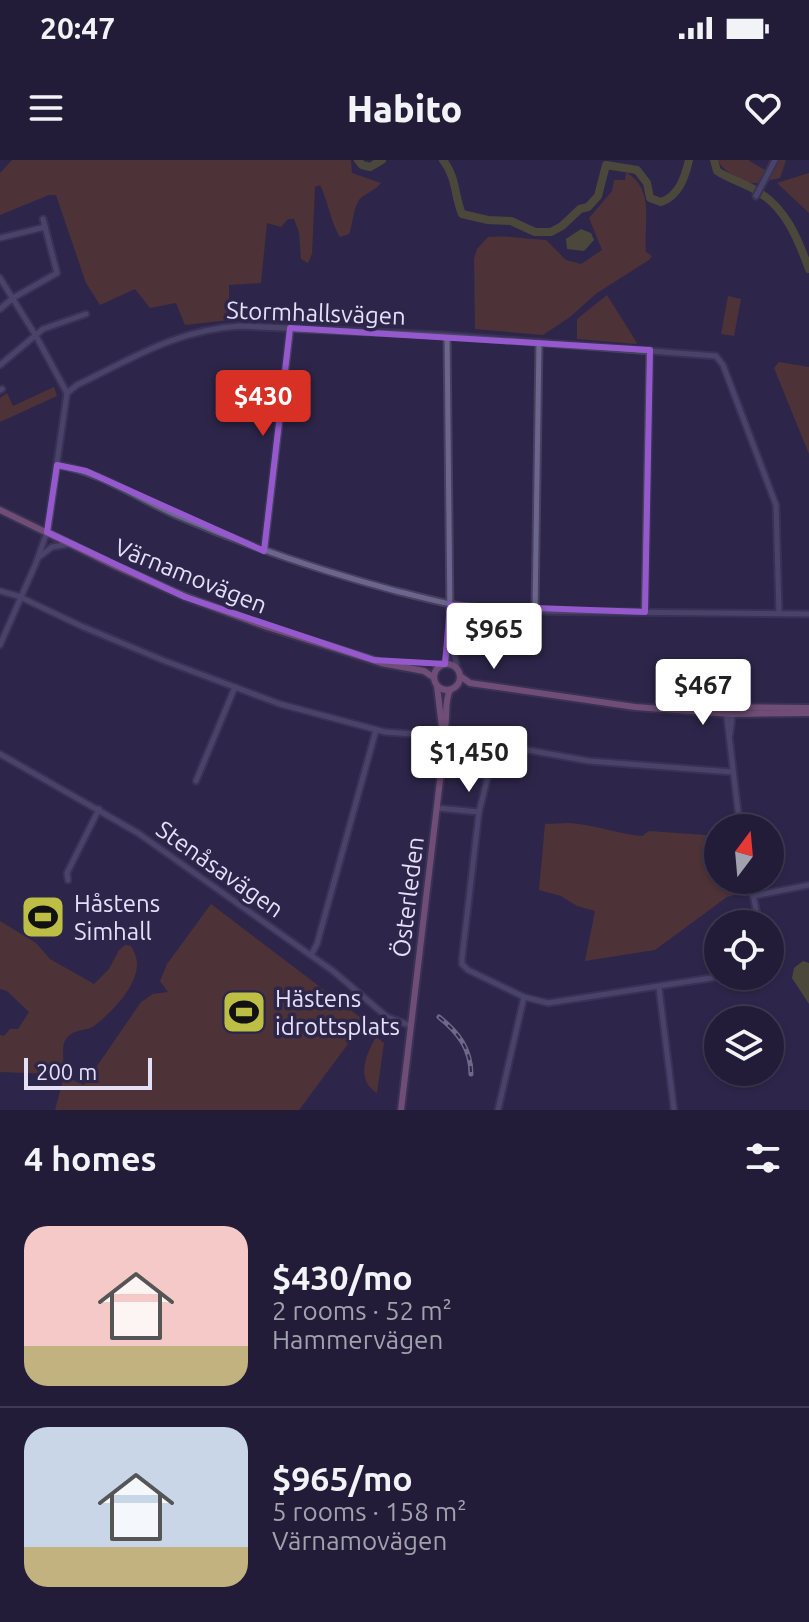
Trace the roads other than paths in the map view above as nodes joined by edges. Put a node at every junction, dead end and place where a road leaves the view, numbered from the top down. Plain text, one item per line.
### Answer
1 (775, 160) edge
2 (756, 196) dead end
3 (43, 219) dead end
4 (45, 227) junction
5 (0, 238) edge
6 (0, 278) edge
7 (13, 298) junction
8 (0, 309) edge
9 (86, 314) dead end
10 (290, 328) junction
11 (36, 336) junction
12 (447, 336) junction
13 (539, 342) junction
14 (650, 350) junction
15 (0, 365) edge
16 (67, 393) junction
17 (57, 465) junction
18 (0, 510) edge
19 (47, 532) junction
20 (70, 544) junction
21 (264, 550) junction
22 (38, 558) junction
23 (0, 591) edge
24 (21, 597) junction
25 (450, 604) junction
26 (535, 611) junction
27 (645, 612) junction
28 (779, 613) junction
29 (809, 614) edge
30 (449, 631) junction
31 (0, 645) edge
32 (374, 660) junction
33 (442, 664) junction
34 (457, 668) junction
35 (460, 676) junction
36 (433, 677) junction
37 (437, 686) junction
38 (235, 687) junction
39 (452, 689) junction
40 (515, 691) junction
41 (729, 711) junction
42 (809, 711) edge
43 (376, 730) junction
44 (443, 736) junction
45 (0, 754) edge
46 (732, 772) junction
47 (196, 781) dead end
48 (437, 808) junction
49 (99, 809) junction
50 (479, 812) junction
51 (738, 814) edge
52 (68, 880) dead end
53 (809, 885) edge
54 (753, 896) joint
55 (756, 910) edge
56 (311, 955) junction
57 (704, 980) edge
58 (659, 988) junction
59 (524, 997) junction
60 (409, 1025) junction
61 (401, 1110) edge
62 (498, 1110) edge
63 (674, 1110) edge

1 - 2 street
3 - 4 street
4 - 5 street
4 - 7 street
6 - 7 street
7 - 8 street
7 - 11 street
9 - 11 street
10 - 12 street, Stormhallsvägen
10 - 16 street, Stormhallsvägen
10 - 21 street
11 - 15 street
11 - 16 street
12 - 13 street, Stormhallsvägen
12 - 25 street
13 - 14 street, Stormhallsvägen
13 - 26 street
14 - 27 street
14 - 28 street, Stormhallsvägen
16 - 17 street
17 - 19 street
17 - 21 street
18 - 19 main road, Värnamovägen
19 - 20 main road, Värnamovägen
19 - 22 street
20 - 22 street
20 - 32 main road, Värnamovägen
21 - 25 street
22 - 24 street
23 - 24 street
24 - 31 street
24 - 38 street
25 - 26 street
25 - 30 street
26 - 27 street
27 - 28 street
28 - 29 street
30 - 33 street
30 - 34 street
32 - 33 main road, Värnamovägen
32 - 36 main road, Värnamovägen
33 - 34 main road, Värnamovägen
33 - 36 main road
34 - 35 main road
35 - 39 main road
35 - 40 main road
36 - 37 main road
37 - 39 main road
37 - 44 main road, Österleden
38 - 43 street
38 - 47 street
39 - 40 main road
39 - 44 main road, Österleden
40 - 41 main road
41 - 42 main road
41 - 46 street
43 - 44 street
43 - 56 street
44 - 48 main road, Österleden
45 - 49 street, Stenåsavägen
46 - 50 street
46 - 51 street
48 - 50 street
48 - 60 main road, Österleden
49 - 52 street
49 - 56 street, Stenåsavägen
50 - 59 street
53 - 54 street
54 - 55 street
56 - 60 street, Stenåsavägen
57 - 58 street
58 - 59 street
58 - 63 street
59 - 62 street
60 - 61 main road, Österleden

